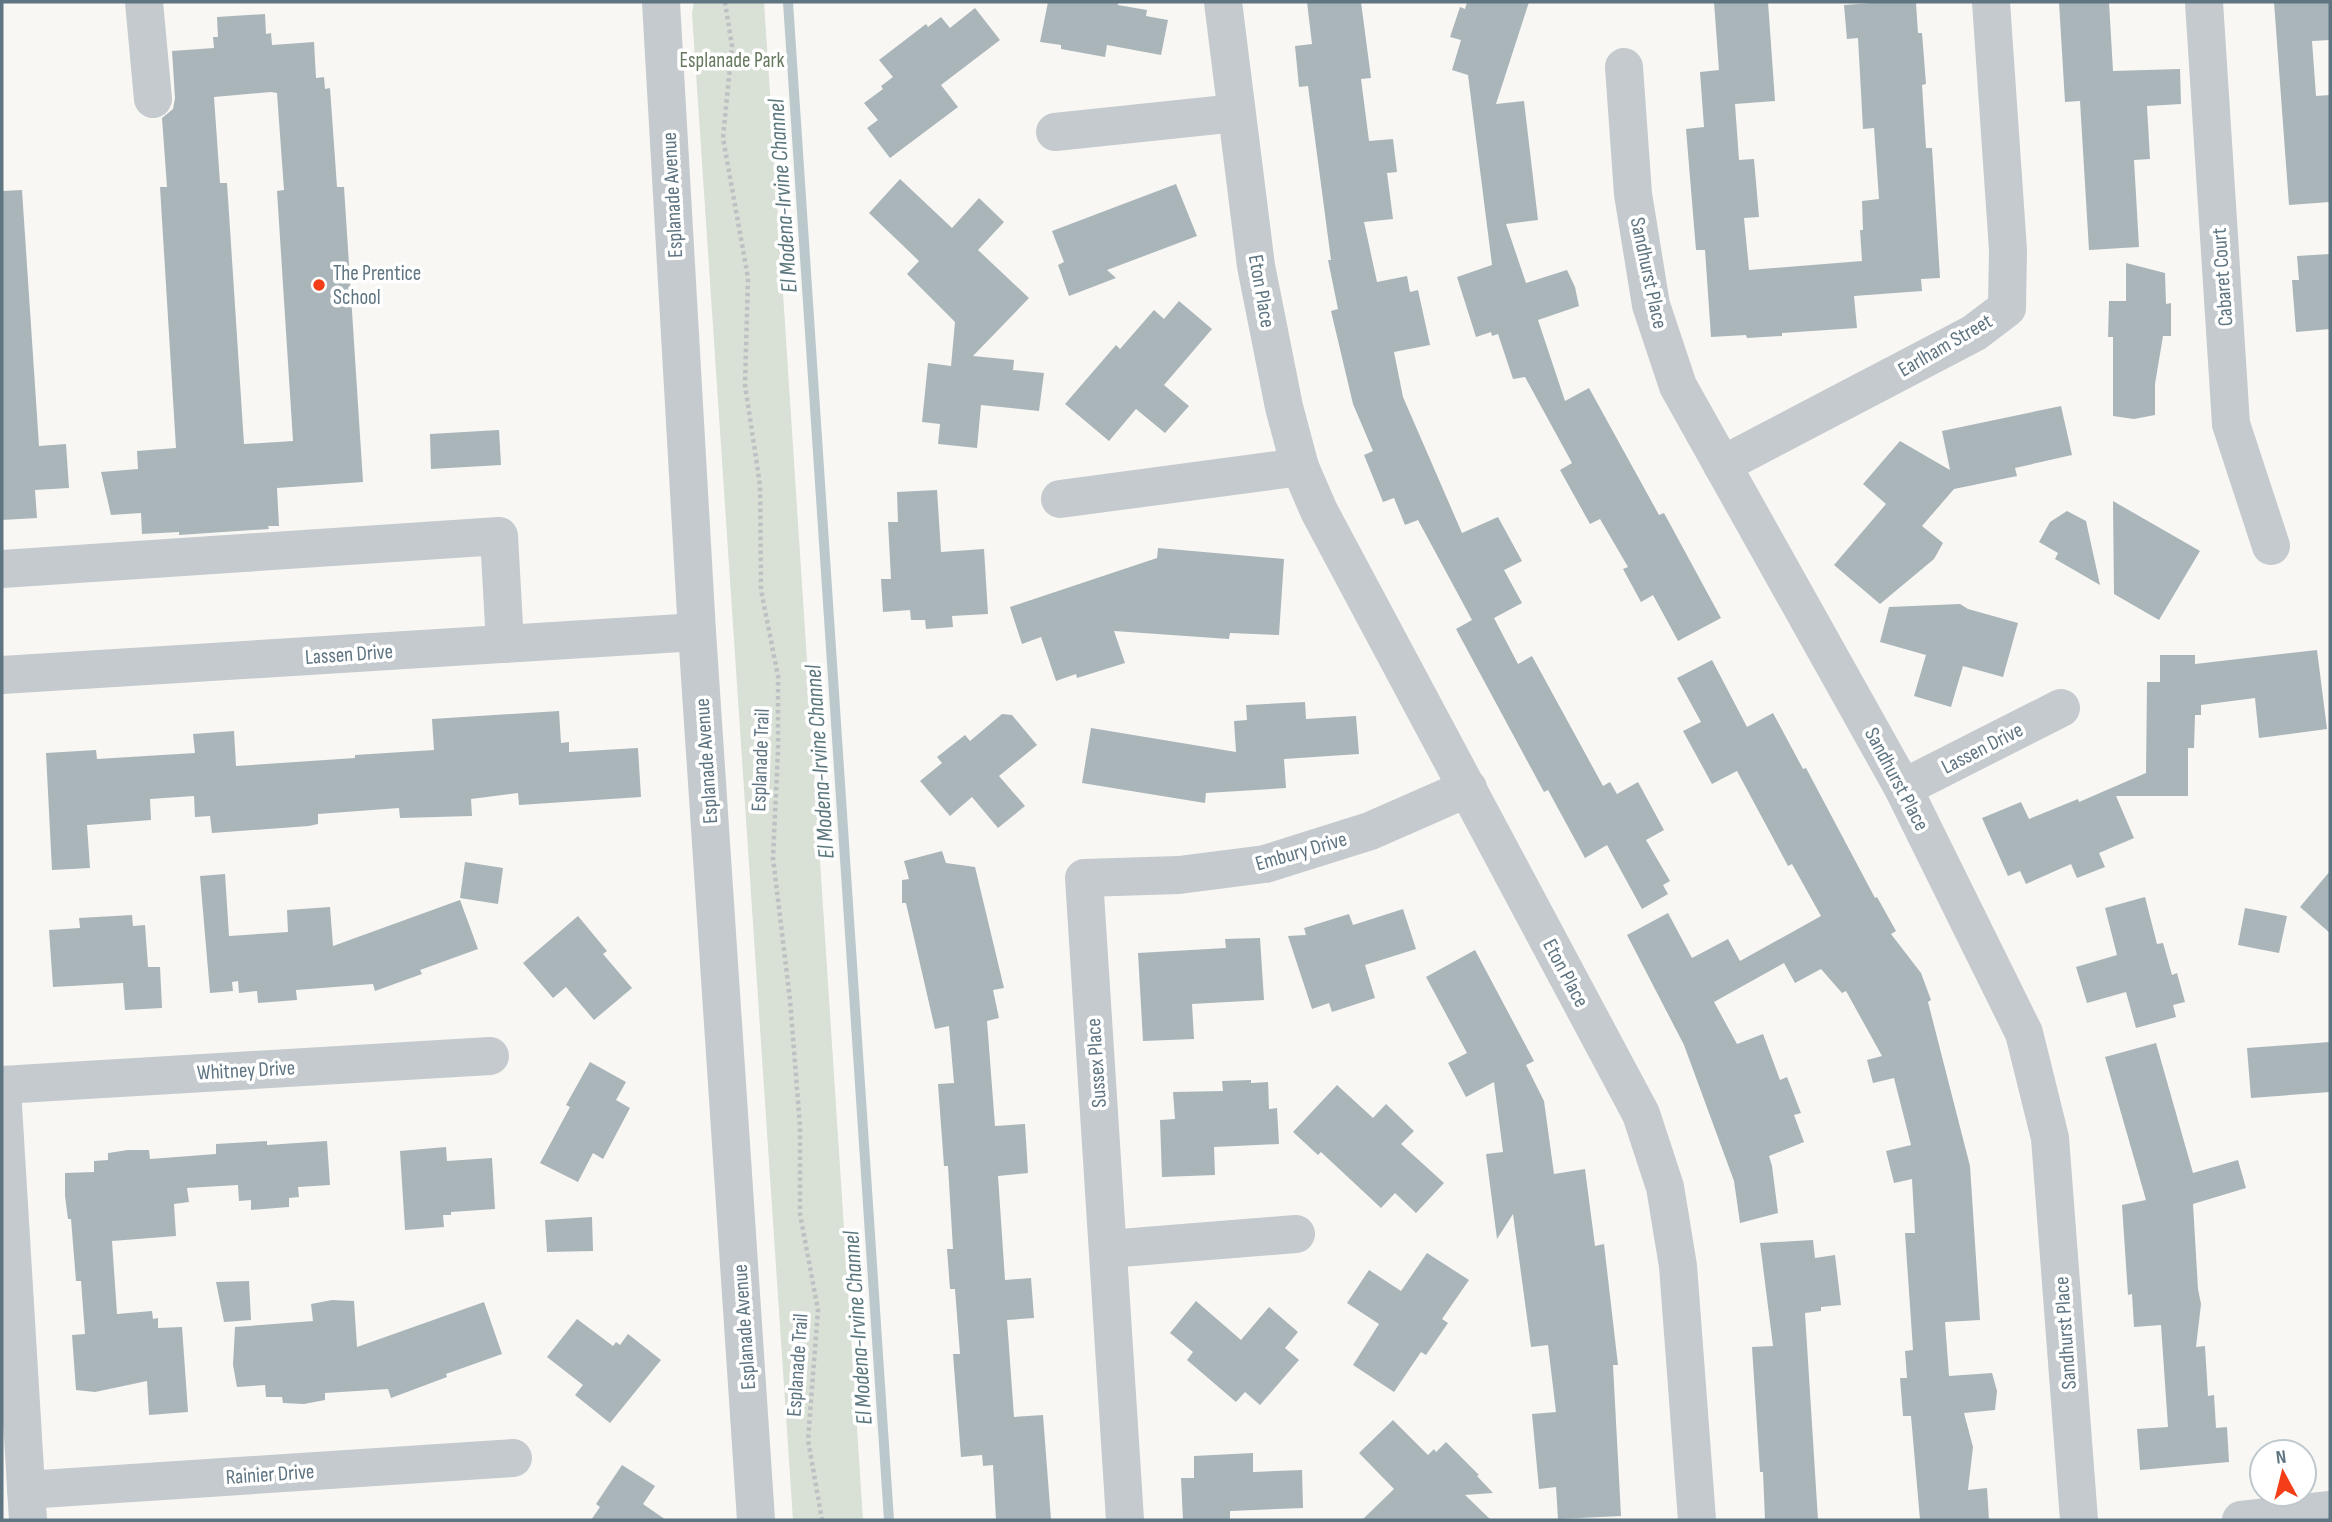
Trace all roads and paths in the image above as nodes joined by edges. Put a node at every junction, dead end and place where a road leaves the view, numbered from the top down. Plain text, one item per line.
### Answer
1 (144, 2) edge
2 (661, 2) edge
3 (725, 2) edge
4 (1223, 2) edge
5 (1991, 2) edge
6 (2204, 2) edge
7 (1624, 66) dead end
8 (153, 99) dead end
9 (1236, 113) junction
10 (1055, 132) dead end
11 (1723, 465) junction
12 (1300, 467) junction
13 (1060, 499) dead end
14 (2271, 546) dead end
15 (2, 569) edge
16 (697, 632) junction
17 (505, 644) junction
18 (2, 676) edge
19 (2061, 708) dead end
20 (1468, 788) junction
21 (1903, 788) junction
22 (1084, 878) joint
23 (490, 1056) dead end
24 (2, 1087) edge
25 (1296, 1234) dead end
26 (1108, 1249) junction
27 (513, 1458) dead end
28 (27, 1505) edge
29 (2330, 1510) edge
30 (756, 1520) edge
31 (822, 1520) edge
32 (1125, 1520) edge
33 (1697, 1520) edge
34 (2079, 1520) edge
35 (2241, 1520) edge

1 - 8 street
2 - 16 street, Esplanade Avenue
3 - 31 path, Esplanade Trail
4 - 9 street, Eton Place
5 - 11 street, Earlham Street
6 - 14 street, Cabaret Court
7 - 11 street, Sandhurst Place
9 - 10 street
9 - 12 street, Eton Place
11 - 21 street, Sandhurst Place
12 - 13 street
12 - 20 street, Eton Place
15 - 17 street
16 - 17 street, Lassen Drive
16 - 30 street, Esplanade Avenue
17 - 18 street, Lassen Drive
19 - 21 street, Lassen Drive
20 - 22 street, Embury Drive
20 - 33 street, Eton Place
21 - 34 street, Sandhurst Place
22 - 26 street, Sussex Place
23 - 24 street, Whitney Drive
24 - 28 street
25 - 26 street
26 - 32 street, Sussex Place
27 - 28 street, Rainier Drive
29 - 35 street

